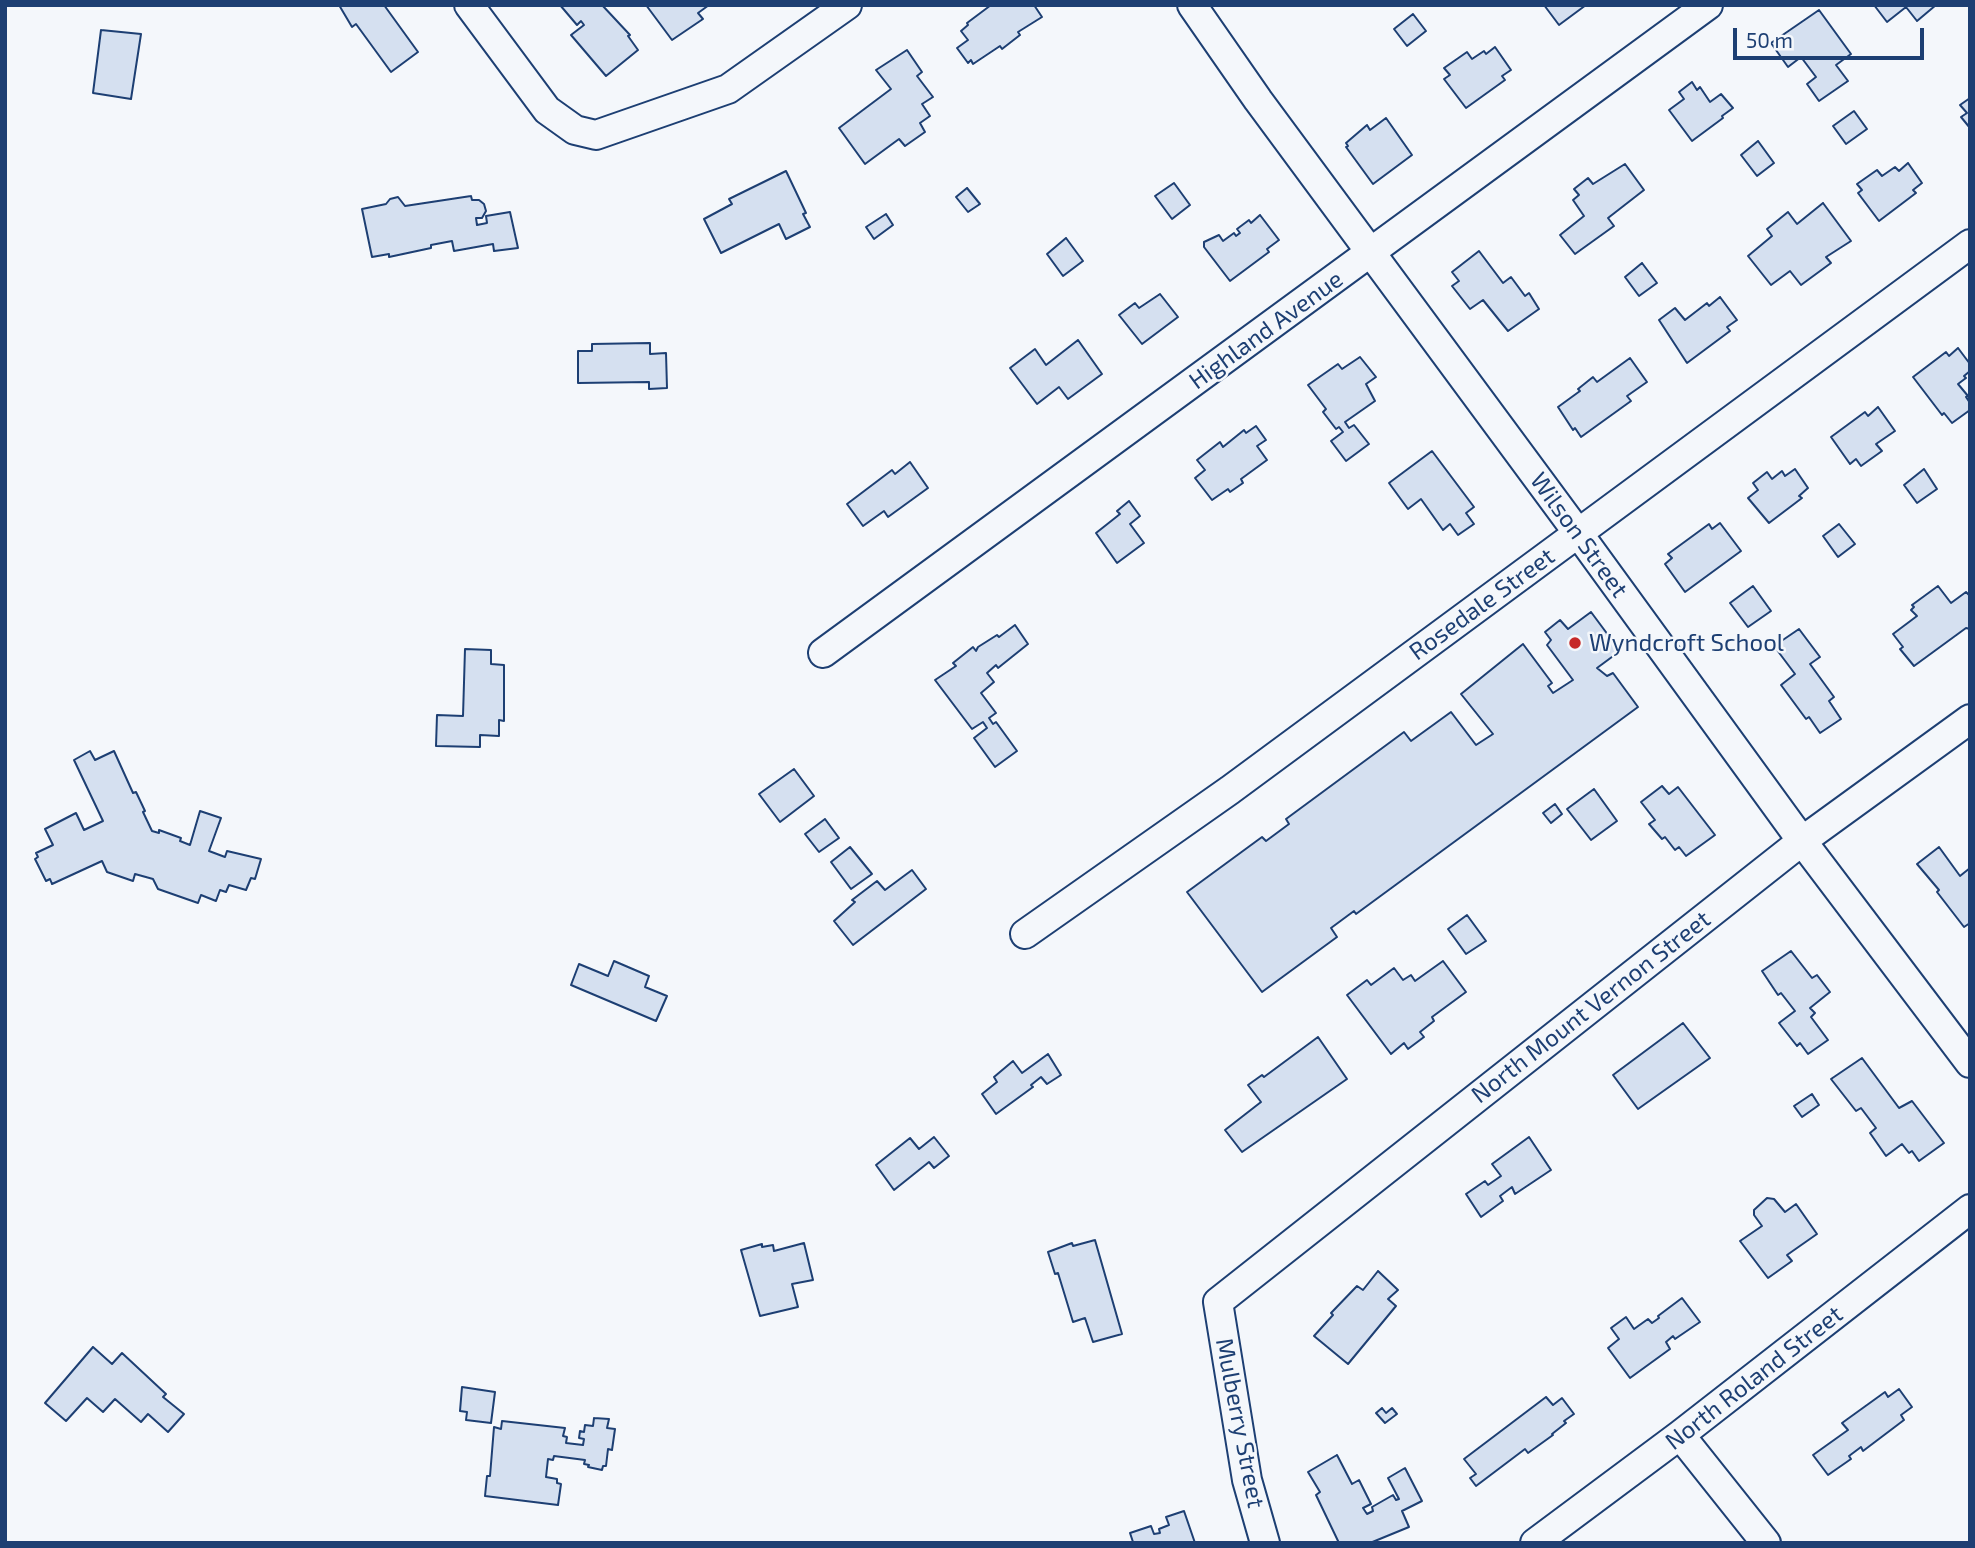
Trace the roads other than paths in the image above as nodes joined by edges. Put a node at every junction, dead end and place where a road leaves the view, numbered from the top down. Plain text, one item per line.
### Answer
1 (468, 5) edge
2 (847, 5) edge
3 (1192, 5) edge
4 (1708, 5) edge
5 (1970, 244) edge
6 (1371, 254) junction
7 (1578, 533) junction
8 (823, 653) dead end
9 (1970, 719) edge
10 (1802, 841) junction
11 (1025, 934) dead end
12 (1970, 1063) edge
13 (1970, 1209) edge
14 (1218, 1302) joint
15 (1681, 1435) junction
16 (1265, 1543) edge
17 (1535, 1543) edge
18 (1766, 1543) edge

1 - 2 street
3 - 6 street, Wilson Street
4 - 6 street, Highland Avenue
5 - 7 street, Rosedale Street
6 - 7 street, Wilson Street
6 - 8 street, Highland Avenue
7 - 10 street, Wilson Street
7 - 11 street, Rosedale Street
9 - 10 street, North Mount Vernon Street
10 - 12 street, Wilson Street
10 - 14 street, North Mount Vernon Street
13 - 15 street, North Roland Street
14 - 16 street, Mulberry Street
15 - 17 street, North Roland Street
15 - 18 street

